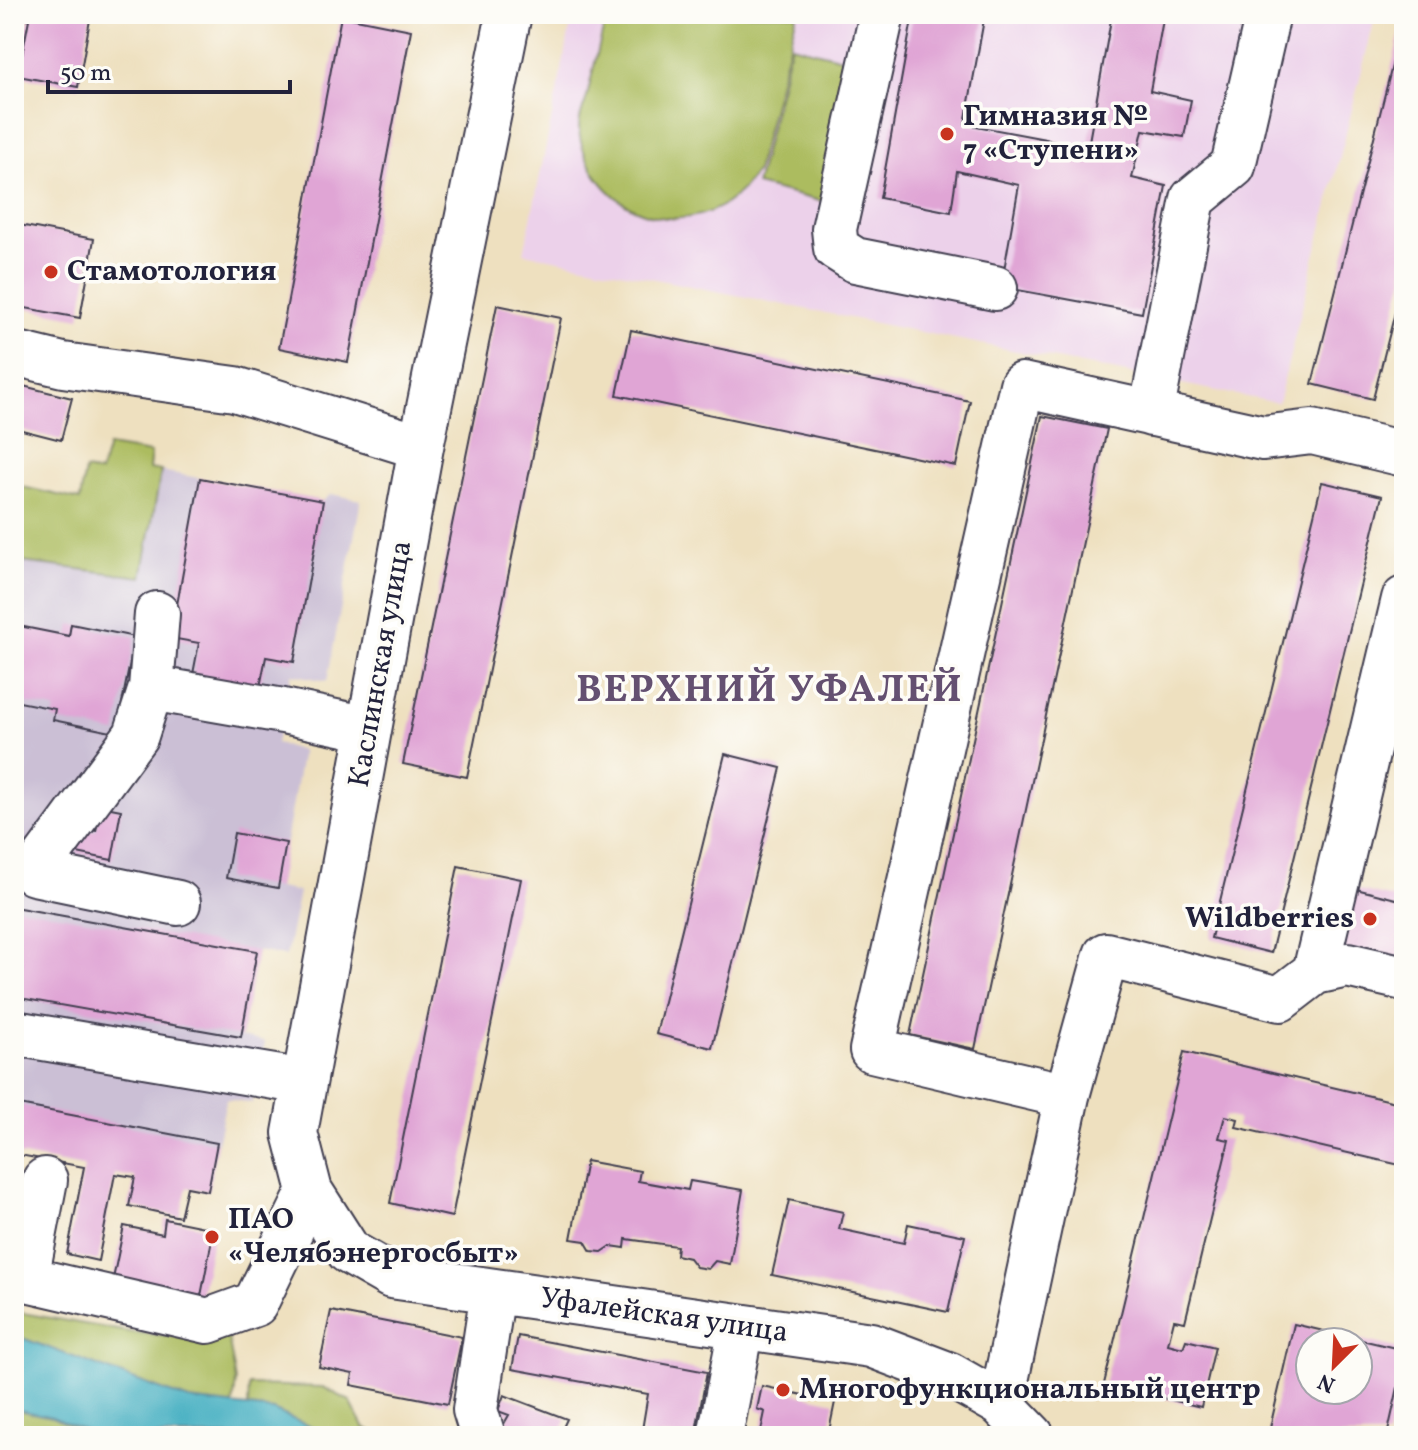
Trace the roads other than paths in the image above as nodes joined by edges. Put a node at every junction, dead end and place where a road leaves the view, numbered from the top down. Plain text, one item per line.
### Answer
1 (509, 14) edge
2 (882, 14) edge
3 (1268, 14) edge
4 (995, 288) dead end
5 (14, 353) edge
6 (1151, 414) junction
7 (421, 447) junction
8 (1404, 454) edge
9 (1404, 599) edge
10 (157, 614) dead end
11 (151, 688) junction
12 (369, 729) junction
13 (24, 871) edge
14 (178, 903) dead end
15 (1315, 972) junction
16 (1404, 978) edge
17 (14, 1033) edge
18 (304, 1082) junction
19 (1067, 1096) junction
20 (45, 1180) dead end
21 (310, 1191) junction
22 (20, 1277) edge
23 (493, 1291) junction
24 (741, 1327) junction
25 (1001, 1404) junction
26 (483, 1436) edge
27 (720, 1436) edge
28 (1032, 1436) edge

1 - 7 street, Каслинская улица
2 - 4 street
3 - 6 street
5 - 7 street
6 - 8 street
6 - 19 street
7 - 12 street, Каслинская улица
9 - 15 street
10 - 11 street
11 - 12 street
11 - 13 street
12 - 18 street, Каслинская улица
13 - 14 street
15 - 16 street
15 - 19 street
17 - 18 street
18 - 21 street, Каслинская улица
19 - 25 street
20 - 22 street
21 - 22 street
21 - 23 street, Уфалейская улица
23 - 24 street, Уфалейская улица
23 - 26 street
24 - 25 street, Уфалейская улица
24 - 27 street
25 - 28 street, Уфалейская улица

